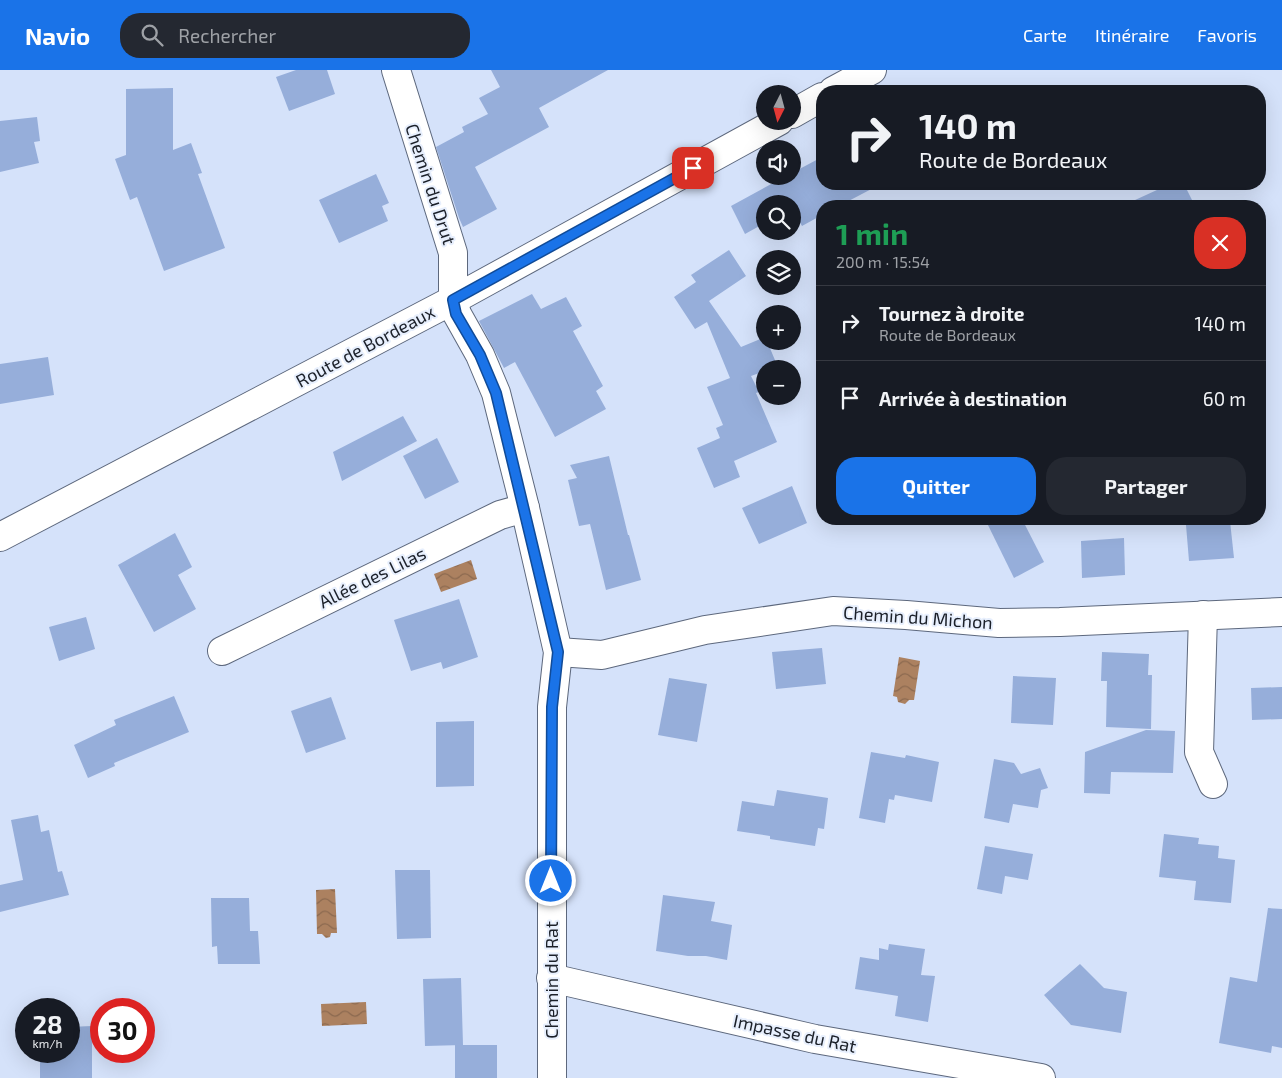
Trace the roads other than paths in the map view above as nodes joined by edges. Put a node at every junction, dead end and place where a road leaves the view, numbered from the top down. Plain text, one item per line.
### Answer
1 (396, 70) edge
2 (872, 70) edge
3 (844, 85) edge
4 (816, 100) edge
5 (801, 109) edge
6 (763, 130) edge
7 (453, 300) junction
8 (524, 508) junction
9 (0, 536) edge
10 (1282, 612) edge
11 (1203, 615) junction
12 (222, 651) dead end
13 (558, 652) junction
14 (1213, 784) dead end
15 (551, 978) junction
16 (552, 1078) edge
17 (1041, 1078) edge

1 - 7 street, Chemin du Drut
2 - 3 street
4 - 5 street
6 - 7 street, Route de Bordeaux
7 - 8 street, Chemin du Rat
7 - 9 street, Route de Bordeaux
8 - 12 street, Allée des Lilas
8 - 13 street, Chemin du Rat
10 - 11 street, Chemin du Michon
11 - 13 street, Chemin du Michon
11 - 14 street
13 - 15 street, Chemin du Rat
15 - 16 street, Chemin du Rat
15 - 17 street, Impasse du Rat

